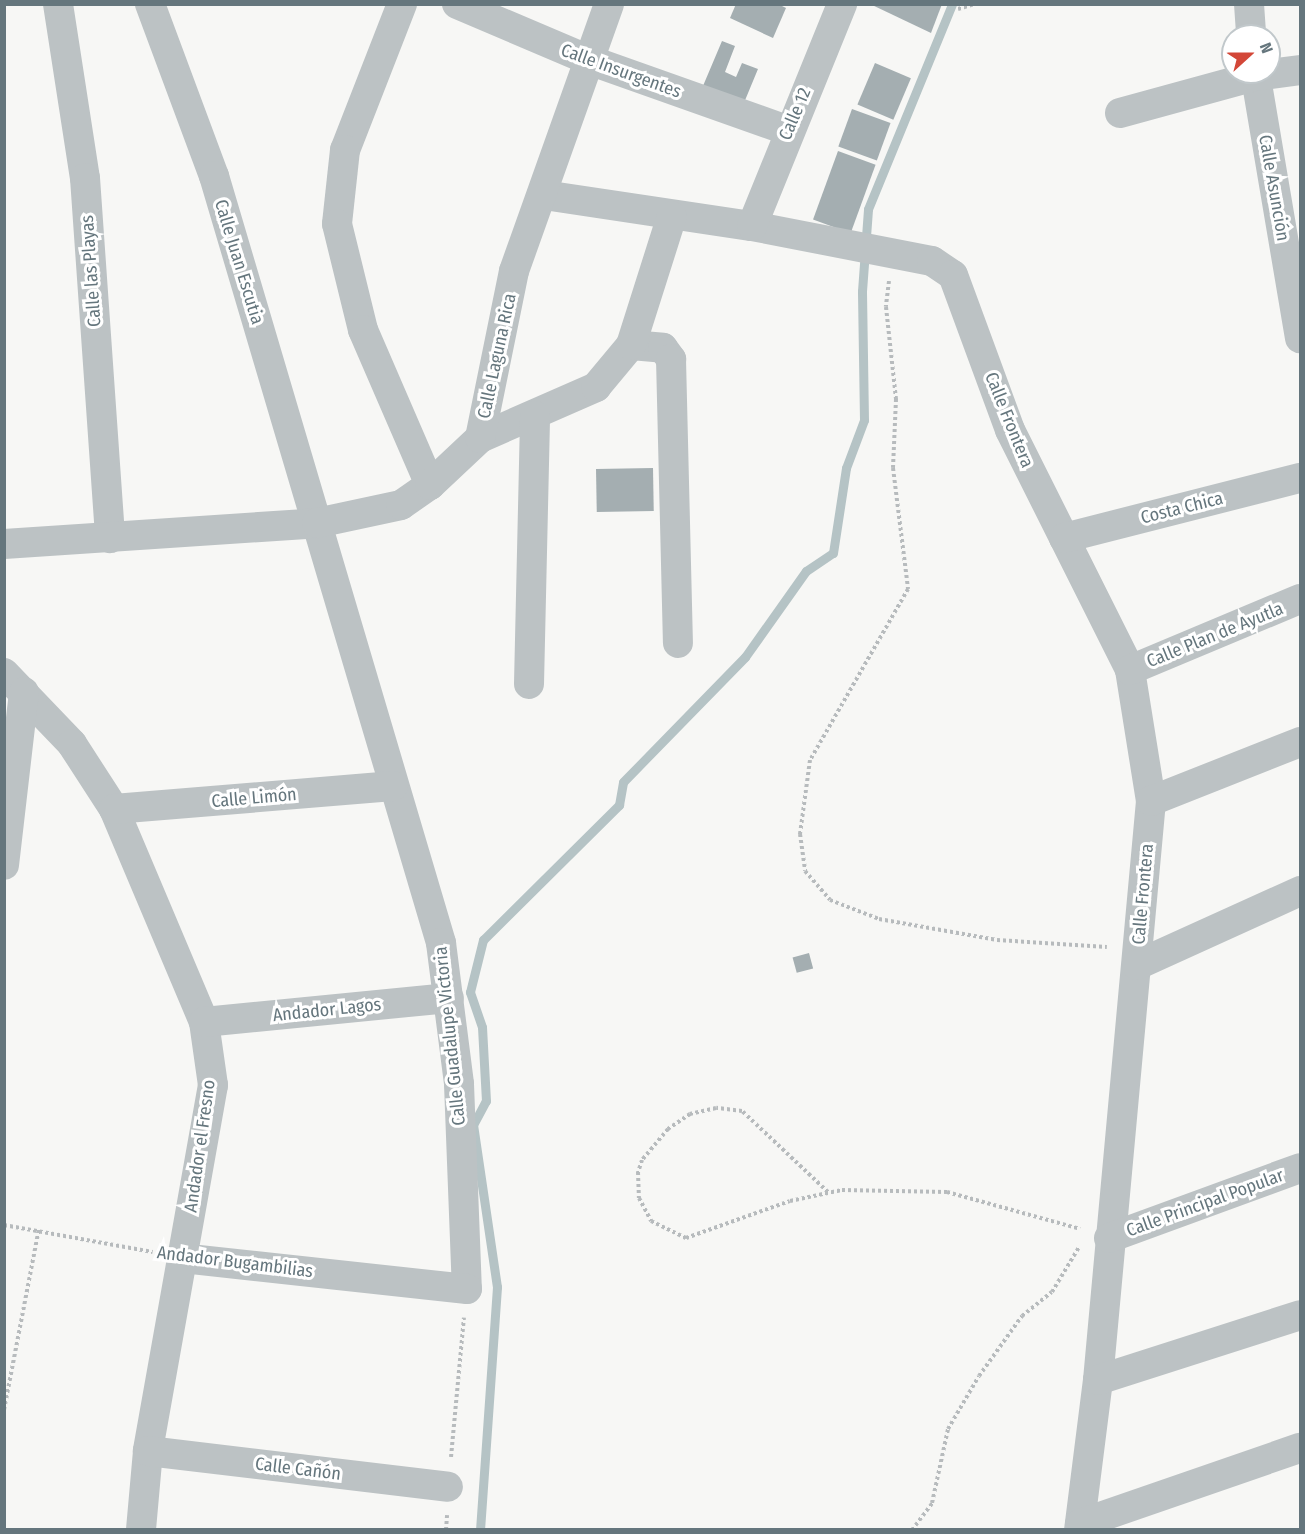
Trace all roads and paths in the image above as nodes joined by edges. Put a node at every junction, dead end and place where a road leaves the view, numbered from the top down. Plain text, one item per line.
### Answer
1 (58, 4) edge
2 (150, 4) edge
3 (402, 4) edge
4 (457, 4) edge
5 (609, 4) edge
6 (842, 4) edge
7 (974, 4) edge
8 (1249, 4) edge
9 (958, 9) dead end
10 (1250, 24) edge
11 (589, 60) junction
12 (1300, 70) edge
13 (1281, 72) edge
14 (1221, 84) edge
15 (1257, 84) edge
16 (1120, 113) dead end
17 (788, 130) junction
18 (543, 195) junction
19 (672, 216) junction
20 (752, 226) junction
21 (890, 253) junction
22 (1300, 339) edge
23 (631, 345) junction
24 (535, 416) junction
25 (480, 438) junction
26 (1300, 478) edge
27 (430, 485) junction
28 (317, 523) junction
29 (110, 538) junction
30 (1064, 538) junction
31 (4, 544) edge
32 (1300, 600) edge
33 (678, 643) dead end
34 (1130, 670) junction
35 (14, 682) edge
36 (529, 684) dead end
37 (1300, 742) edge
38 (393, 786) junction
39 (1151, 801) junction
40 (114, 809) junction
41 (4, 865) edge
42 (1300, 891) edge
43 (1138, 957) junction
44 (449, 998) junction
45 (204, 1022) junction
46 (1300, 1168) edge
47 (828, 1192) junction
48 (4, 1225) edge
49 (39, 1228) junction
50 (1104, 1234) junction
51 (183, 1258) junction
52 (467, 1289) junction
53 (1300, 1316) edge
54 (1098, 1380) junction
55 (4, 1410) edge
56 (1300, 1448) edge
57 (148, 1451) junction
58 (448, 1488) junction
59 (1080, 1527) edge
60 (141, 1530) edge
61 (446, 1530) edge
62 (912, 1530) edge

1 - 29 street, Calle las Playas
2 - 28 street, Calle Juan Escutia
3 - 27 street
4 - 11 street, Calle Insurgentes
5 - 11 street, Calle Laguna Rica
6 - 17 street, Calle 12
7 - 9 path
8 - 10 street
11 - 17 street, Calle Insurgentes
11 - 18 street, Calle Laguna Rica
12 - 13 street
14 - 16 street
15 - 22 street, Calle Asunción
17 - 20 street, Calle 12
18 - 19 street, Calle Frontera
18 - 25 street, Calle Laguna Rica
19 - 20 street, Calle Frontera
19 - 23 street
20 - 21 street, Calle Frontera
21 - 30 street, Calle Frontera
21 - 43 path
23 - 24 street
23 - 33 street
24 - 25 street
24 - 36 street
25 - 27 street, Calle Laguna Rica
26 - 30 street, Costa Chica
27 - 28 street, Calle Laguna Rica
28 - 29 street, Calle Laguna Rica
28 - 38 street, Calle Guadalupe Victoria
29 - 31 street, Calle Laguna Rica
30 - 34 street, Calle Frontera
32 - 34 street, Calle Plan de Ayutla
34 - 39 street, Calle Frontera
35 - 40 street, Andador el Fresno
35 - 41 street
37 - 39 street
38 - 40 street, Calle Limón
38 - 44 street, Calle Guadalupe Victoria
39 - 43 street, Calle Frontera
40 - 45 street, Andador el Fresno
42 - 43 street
43 - 50 street, Calle Frontera
44 - 45 street, Andador Lagos
44 - 52 street, Calle Guadalupe Victoria
45 - 51 street, Andador el Fresno
46 - 50 street, Calle Principal Popular
47 - 47 path
47 - 50 path
48 - 49 path, Andador Bugambilias
49 - 51 path, Andador Bugambilias
49 - 55 path
50 - 54 street, Calle Frontera
50 - 62 path
51 - 52 street, Andador Bugambilias
51 - 57 street, Andador el Fresno
52 - 58 path
53 - 54 street
54 - 59 street, Calle Frontera
56 - 59 street
57 - 58 street, Calle Cañón
57 - 60 street, Andador el Fresno
58 - 61 path

